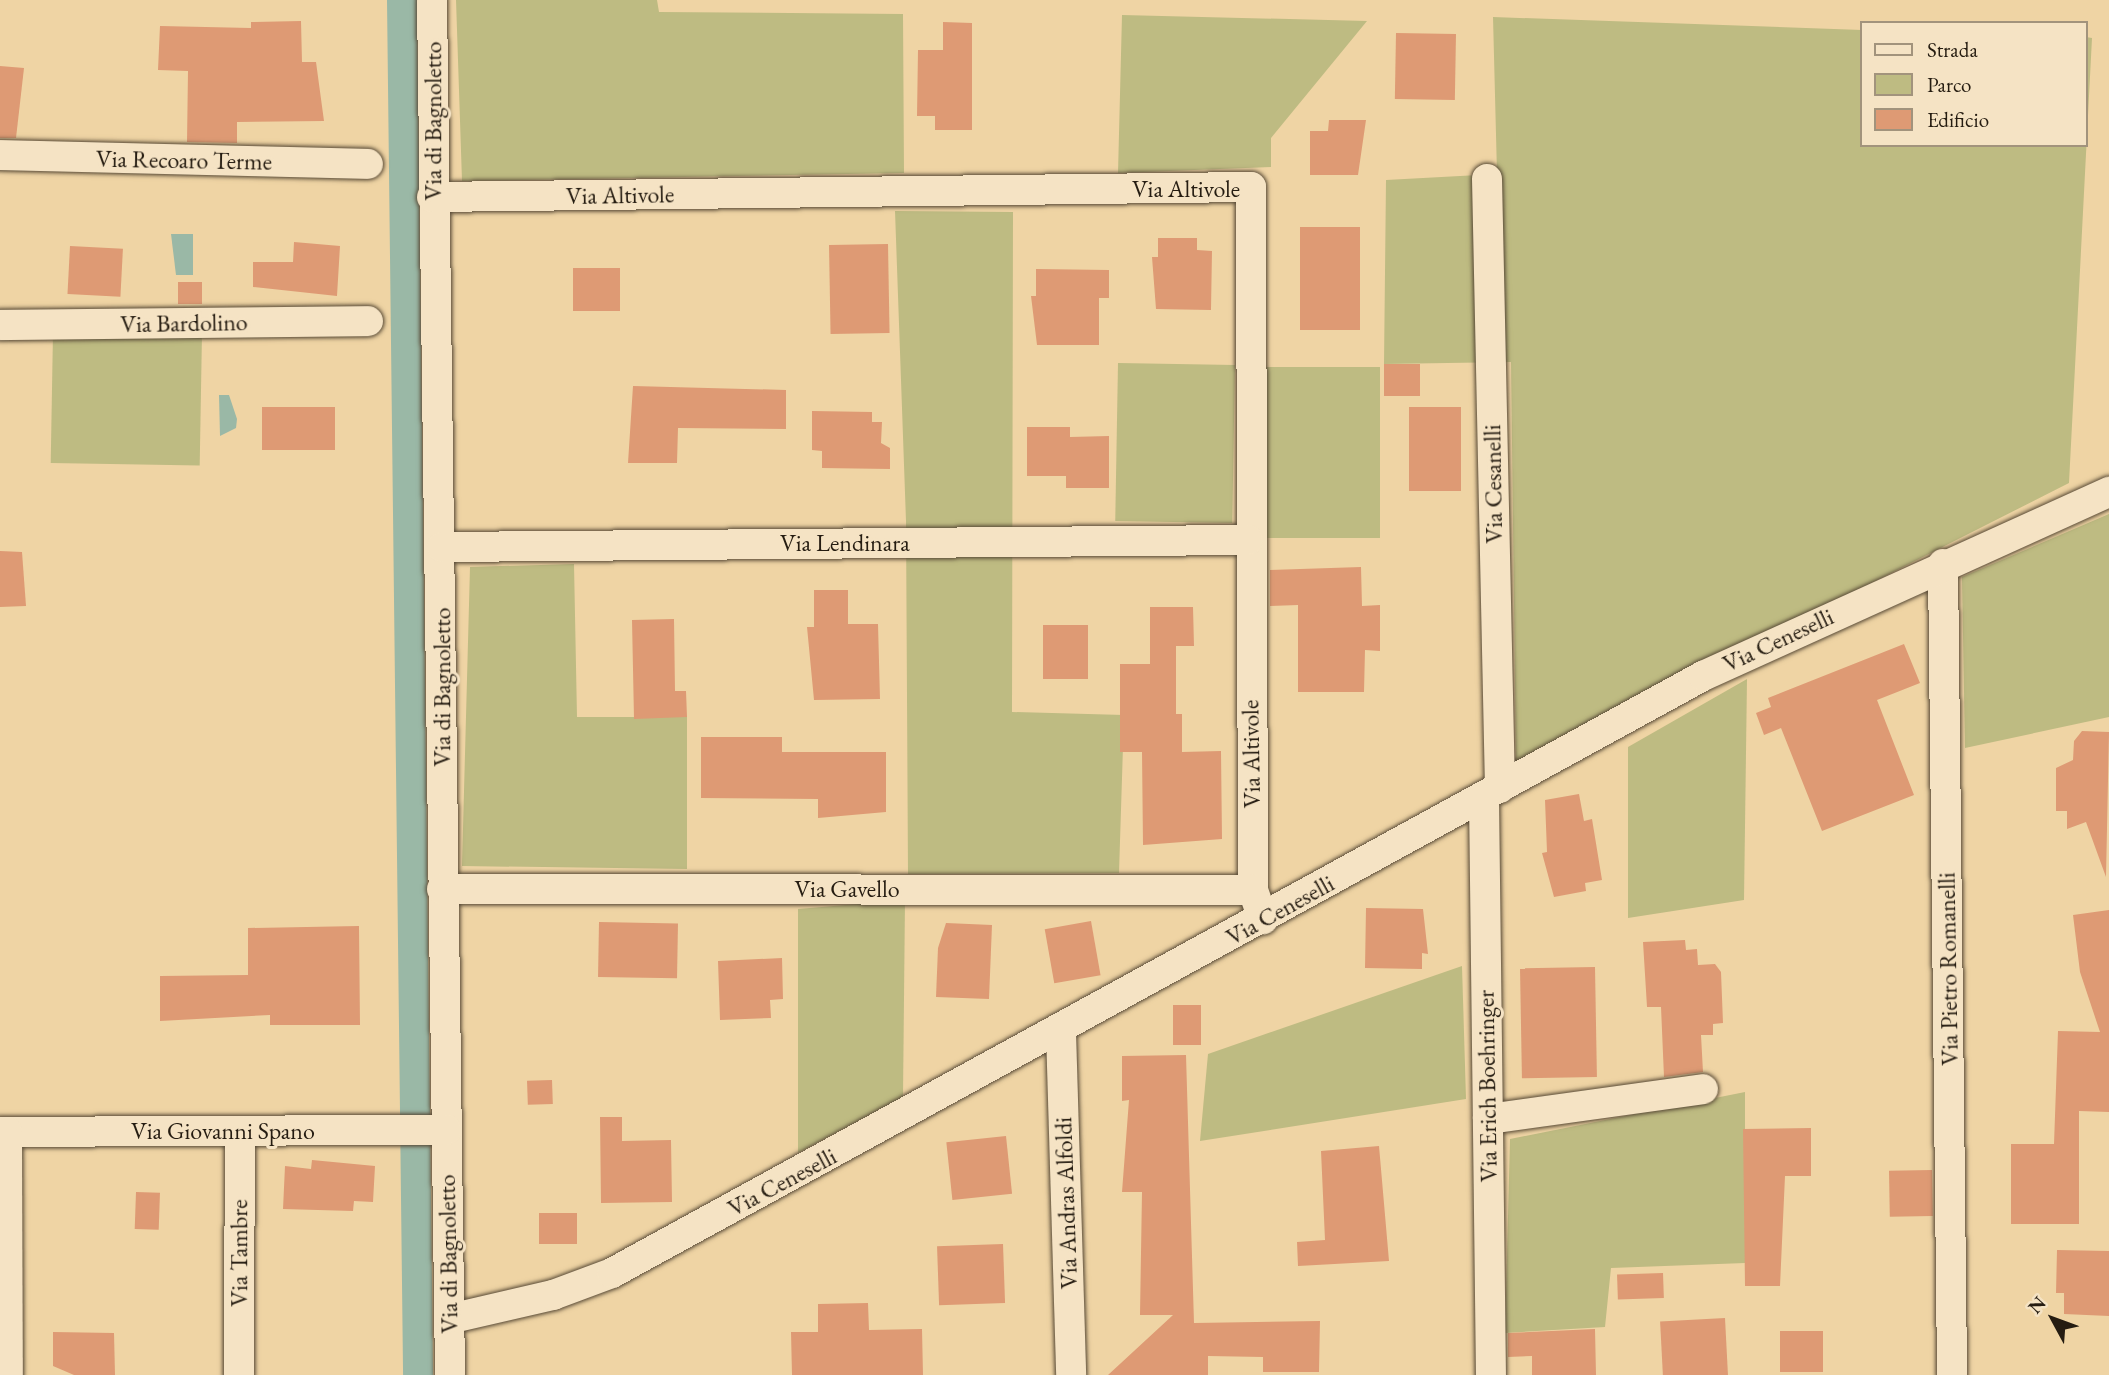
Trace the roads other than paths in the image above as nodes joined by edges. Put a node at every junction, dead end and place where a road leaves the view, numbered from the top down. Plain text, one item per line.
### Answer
1 (433, 8) edge
2 (0, 155) edge
3 (368, 164) dead end
4 (1487, 179) dead end
5 (432, 197) junction
6 (368, 321) dead end
7 (0, 325) edge
8 (2109, 492) edge
9 (1248, 540) junction
10 (442, 547) junction
11 (1943, 564) junction
12 (1492, 793) junction
13 (442, 889) junction
14 (1253, 890) junction
15 (1263, 919) junction
16 (1061, 1032) junction
17 (1703, 1089) dead end
18 (1488, 1119) junction
19 (424, 1130) junction
20 (240, 1131) junction
21 (3, 1132) edge
22 (449, 1319) junction
23 (8, 1375) edge
24 (239, 1375) edge
25 (450, 1375) edge
26 (1071, 1375) edge
27 (1491, 1375) edge
28 (1952, 1375) edge

1 - 5 street, Via di Bagnoletto
2 - 3 street, Via Recoaro Terme
4 - 12 street, Via Cesanelli
5 - 9 street, Via Altivole
5 - 10 street, Via di Bagnoletto
6 - 7 street, Via Bardolino
8 - 11 street, Via Ceneselli
9 - 10 street, Via Lendinara
9 - 14 street, Via Altivole
10 - 13 street, Via di Bagnoletto
11 - 12 street, Via Ceneselli
11 - 28 street, Via Pietro Romanelli
12 - 15 street, Via Ceneselli
12 - 18 street, Via Erich Boehringer
13 - 14 street, Via Gavello
13 - 19 street, Via di Bagnoletto
14 - 15 street, Via Altivole
15 - 16 street, Via Ceneselli
16 - 22 street, Via Ceneselli
16 - 26 street, Via Andras Alfoldi
17 - 18 street
18 - 27 street, Via Erich Boehringer
19 - 20 street, Via Giovanni Spano
19 - 22 street, Via di Bagnoletto
20 - 21 street, Via Giovanni Spano
20 - 24 street, Via Tambre
21 - 23 street
22 - 25 street, Via di Bagnoletto

